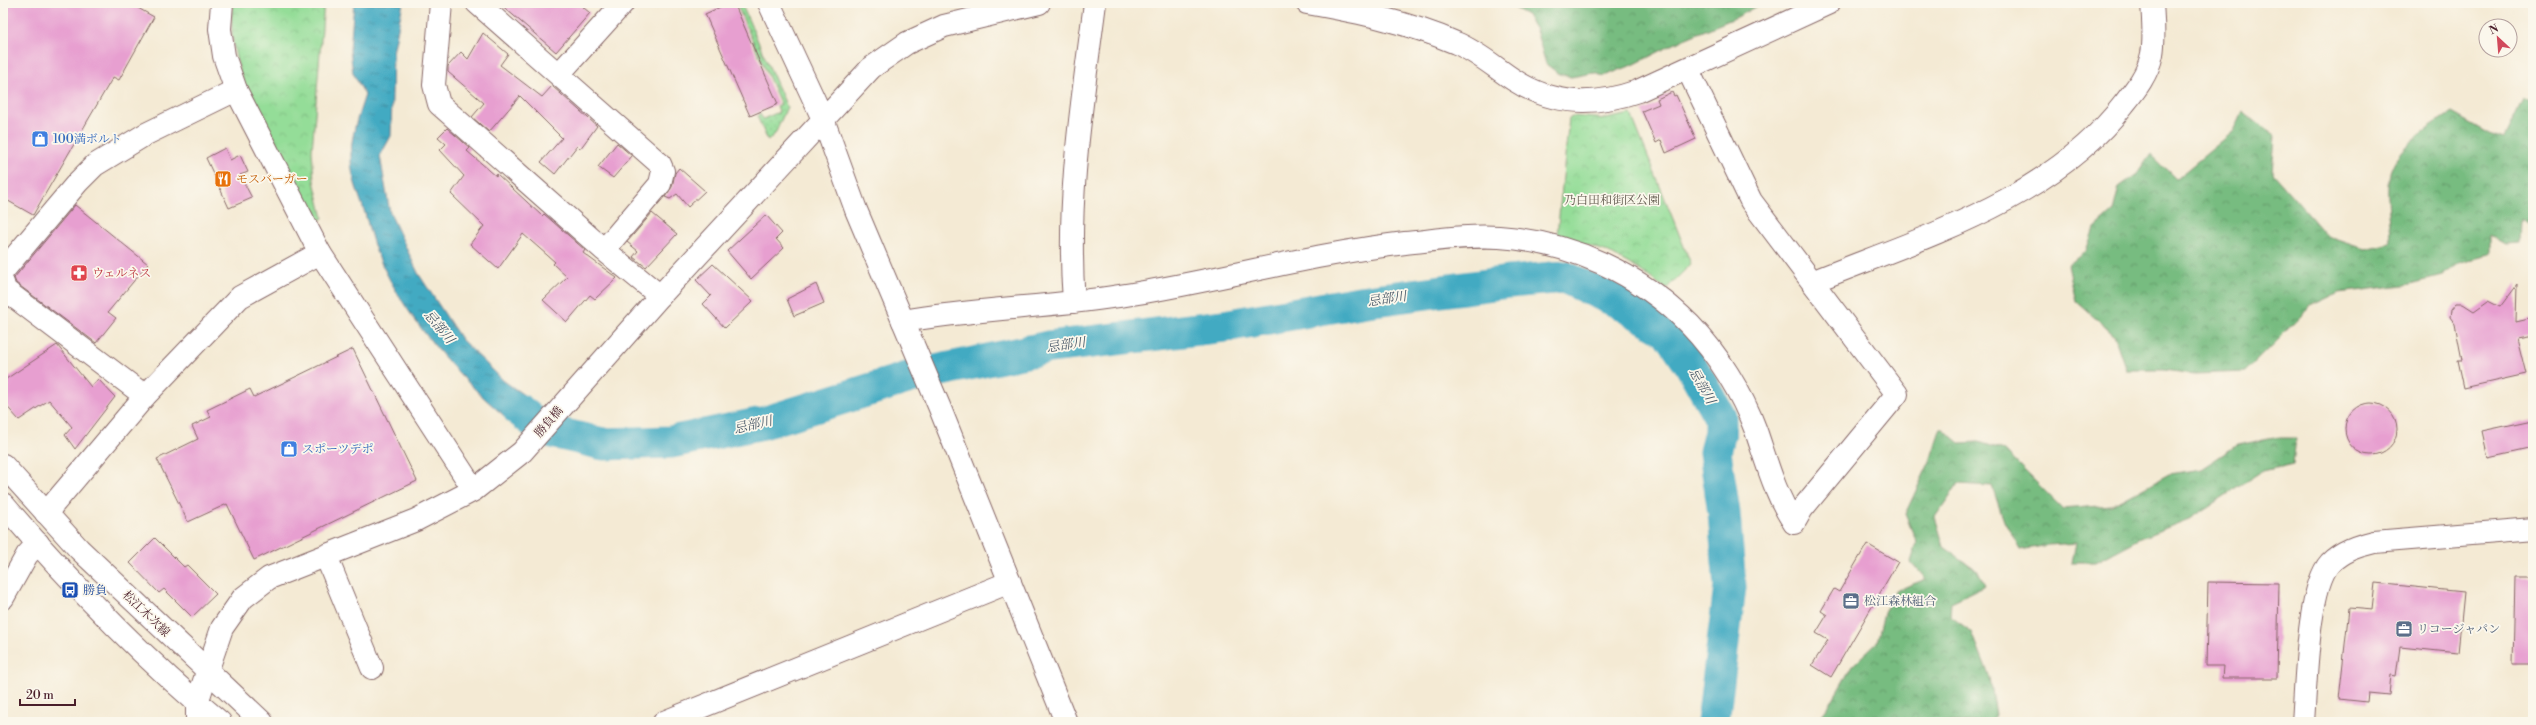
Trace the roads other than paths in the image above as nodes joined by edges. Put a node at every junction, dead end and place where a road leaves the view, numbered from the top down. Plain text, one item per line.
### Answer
1 (222, 3) edge
2 (441, 3) edge
3 (477, 3) edge
4 (623, 3) edge
5 (769, 3) edge
6 (1038, 3) edge
7 (1095, 3) edge
8 (1307, 3) edge
9 (1828, 3) edge
10 (2152, 3) edge
11 (1798, 10) edge
12 (1688, 70) junction
13 (560, 74) junction
14 (236, 90) junction
15 (824, 119) junction
16 (604, 250) junction
17 (320, 253) junction
18 (3, 271) edge
19 (1812, 282) junction
20 (3, 283) edge
21 (660, 296) junction
22 (1074, 302) junction
23 (904, 324) junction
24 (145, 396) junction
25 (3, 465) edge
26 (474, 490) junction
27 (3, 504) edge
28 (46, 513) junction
29 (2533, 529) edge
30 (38, 543) junction
31 (326, 556) junction
32 (1010, 582) junction
33 (3, 598) edge
34 (372, 668) dead end
35 (207, 672) junction
36 (197, 713) edge
37 (220, 722) edge
38 (262, 722) edge
39 (664, 722) edge
40 (1066, 722) edge
41 (2303, 722) edge

1 - 14 street
2 - 16 street
3 - 13 street
4 - 13 street
5 - 15 street
6 - 15 street, 勝負橋
7 - 22 street
8 - 12 street
9 - 11 street
10 - 19 street
11 - 12 street
12 - 19 street
13 - 16 street
14 - 17 street
14 - 18 street
15 - 21 street, 勝負橋
15 - 23 street
16 - 21 street
17 - 24 street
17 - 26 street
19 - 22 street
20 - 24 street
21 - 26 street, 勝負橋
22 - 23 street
23 - 32 street
24 - 28 street
25 - 28 street, 松江木次線
26 - 31 street, 勝負橋
27 - 30 street
28 - 35 street, 松江木次線
29 - 41 street
30 - 33 street
30 - 36 street
31 - 34 street
31 - 35 street, 勝負橋
32 - 39 street
32 - 40 street
35 - 36 street, 勝負橋
35 - 38 street, 松江木次線
36 - 37 street

